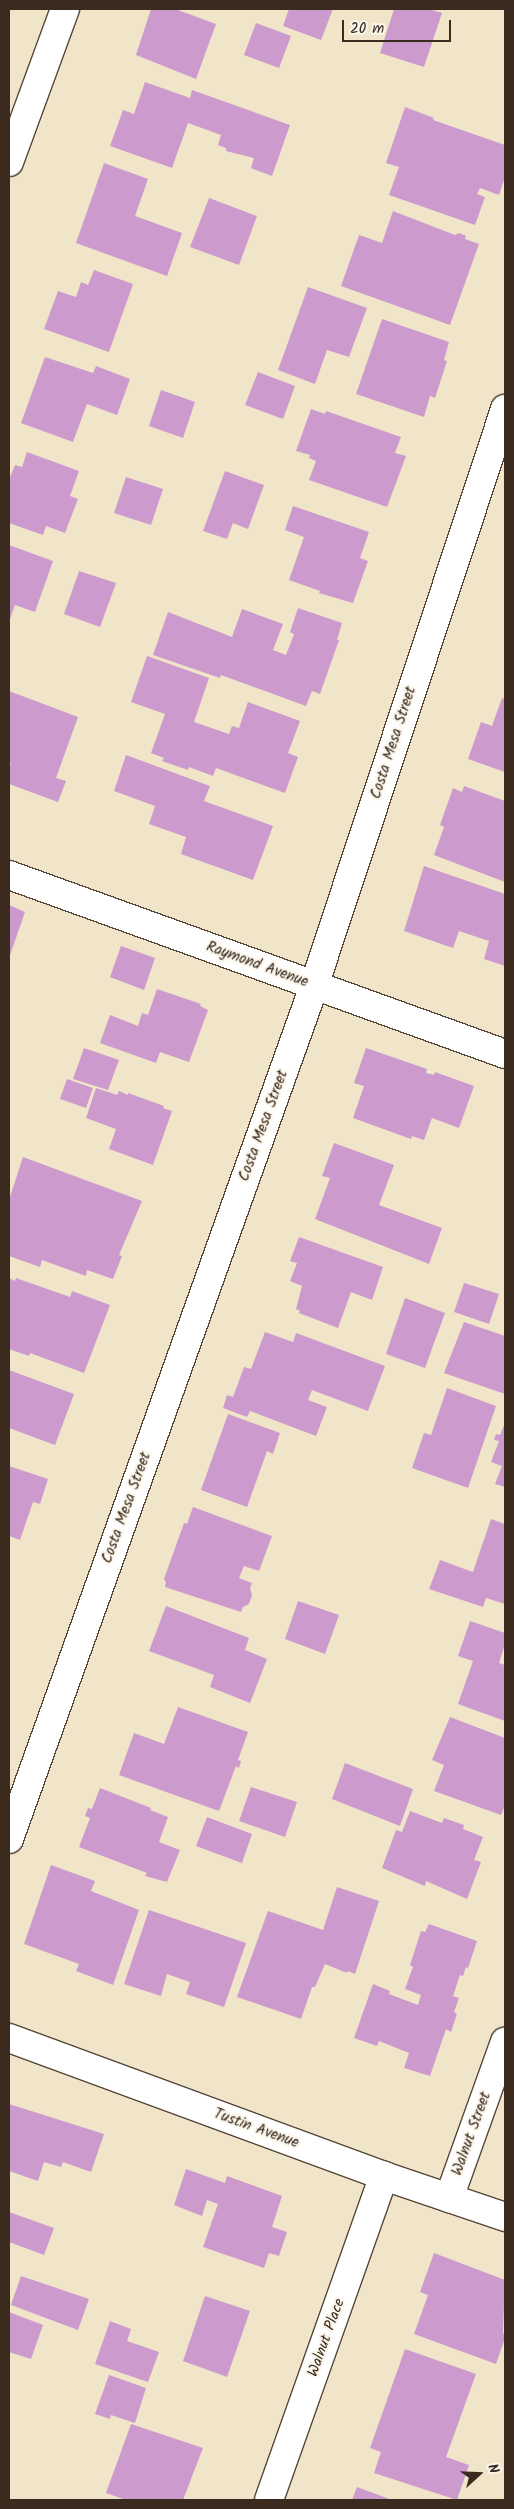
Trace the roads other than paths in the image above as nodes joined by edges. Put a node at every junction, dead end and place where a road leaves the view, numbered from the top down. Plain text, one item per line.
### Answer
1 (65, 9) edge
2 (9, 162) edge
3 (505, 409) edge
4 (9, 876) edge
5 (314, 986) junction
6 (505, 1054) edge
7 (9, 1839) edge
8 (9, 2038) edge
9 (505, 2042) edge
10 (384, 2176) junction
11 (449, 2198) junction
12 (505, 2216) edge
13 (269, 2500) edge

1 - 2 street
3 - 5 street, Costa Mesa Street
4 - 5 street, Raymond Avenue
5 - 6 street, Raymond Avenue
5 - 7 street, Costa Mesa Street
8 - 10 street, Tustin Avenue
9 - 11 street, Walnut Street
10 - 11 street, Tustin Avenue
10 - 13 street, Walnut Place
11 - 12 street, Tustin Avenue

